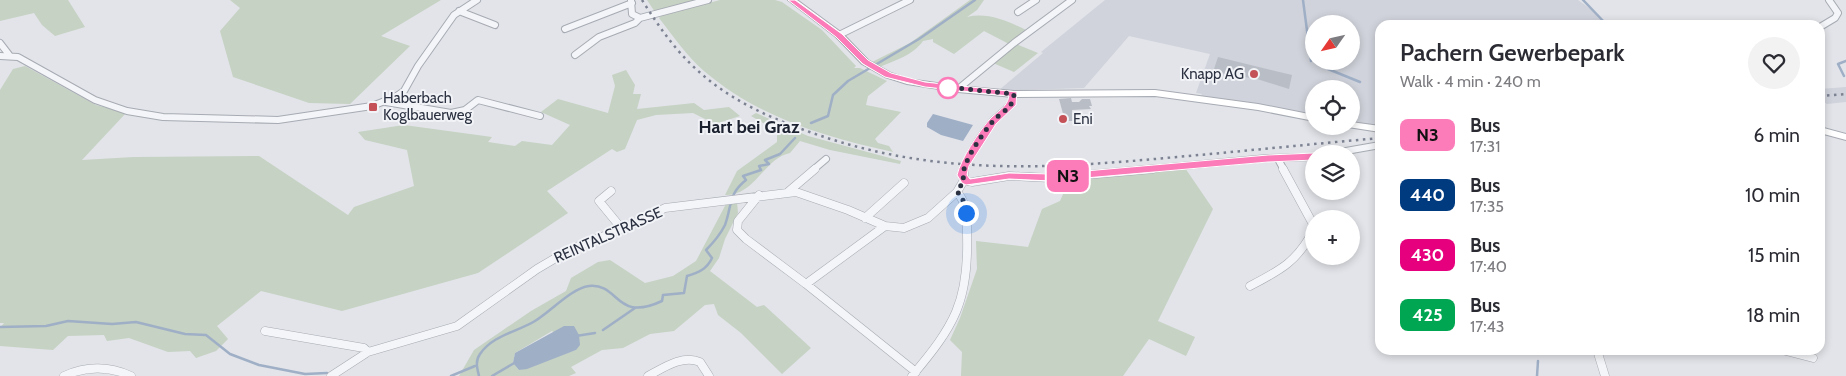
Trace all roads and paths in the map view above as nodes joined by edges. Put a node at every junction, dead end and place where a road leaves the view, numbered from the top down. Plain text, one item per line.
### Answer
1 (478, 0) edge
2 (708, 0) edge
3 (792, 0) edge
4 (910, 0) edge
5 (1036, 0) edge
6 (1072, 0) edge
7 (1828, 0) edge
8 (631, 2) edge
9 (459, 11) junction
10 (1018, 12) dead end
11 (640, 18) junction
12 (1825, 24) edge
13 (495, 25) dead end
14 (565, 29) dead end
15 (839, 35) junction
16 (0, 43) edge
17 (575, 55) dead end
18 (0, 56) edge
19 (10, 56) junction
20 (958, 89) junction
21 (1014, 94) junction
22 (386, 102) junction
23 (540, 116) dead end
24 (1305, 116) edge
25 (1360, 126) edge
26 (1375, 128) edge
27 (1825, 131) edge
28 (1846, 137) edge
29 (1375, 146) edge
30 (1360, 149) edge
31 (1305, 157) edge
32 (826, 159) dead end
33 (1278, 159) junction
34 (964, 180) junction
35 (904, 183) dead end
36 (611, 191) dead end
37 (788, 192) junction
38 (957, 192) junction
39 (759, 196) junction
40 (1305, 210) edge
41 (865, 218) junction
42 (885, 226) junction
43 (622, 229) junction
44 (1305, 245) edge
45 (806, 284) junction
46 (1250, 286) dead end
47 (265, 332) dead end
48 (368, 352) junction
49 (1599, 355) edge
50 (1801, 355) edge
51 (1813, 358) dead end
52 (914, 374) edge
53 (64, 376) edge
54 (131, 376) edge
55 (331, 376) edge
56 (648, 376) edge
57 (709, 376) edge
58 (1605, 376) edge

1 - 9 street
2 - 11 street
3 - 15 main road
4 - 15 street
5 - 10 street
6 - 20 street
7 - 12 street
8 - 11 street
8 - 14 street
9 - 13 street
9 - 22 street
11 - 17 street
15 - 20 main road
16 - 19 street
18 - 19 street
19 - 22 street
20 - 21 main road
21 - 24 main road
21 - 34 street, REINTALSTRASSE
22 - 23 street
25 - 26 main road
27 - 28 main road
29 - 30 street
31 - 33 street
32 - 37 street
33 - 34 street
33 - 40 street
34 - 38 street, REINTALSTRASSE
35 - 41 street
36 - 43 street
37 - 39 street, REINTALSTRASSE
37 - 41 street, REINTALSTRASSE
38 - 42 street, REINTALSTRASSE
38 - 52 street
39 - 43 street, REINTALSTRASSE
39 - 45 street
41 - 42 street, REINTALSTRASSE
42 - 45 street
43 - 48 street, REINTALSTRASSE
44 - 46 street
45 - 52 street
47 - 48 street
48 - 55 street, REINTALSTRASSE
49 - 58 street
50 - 51 street
53 - 54 street
56 - 57 street

